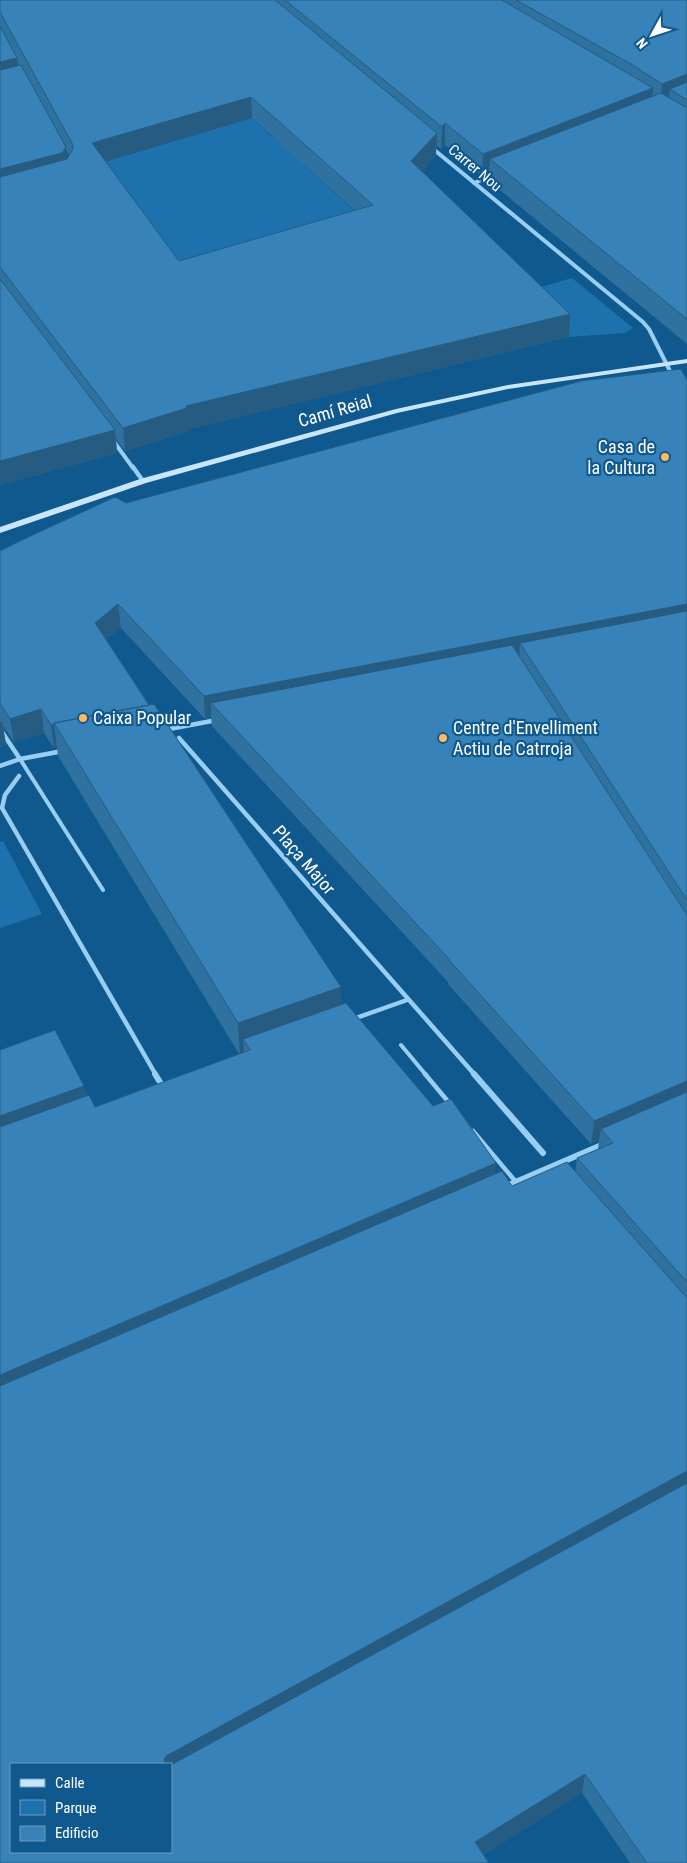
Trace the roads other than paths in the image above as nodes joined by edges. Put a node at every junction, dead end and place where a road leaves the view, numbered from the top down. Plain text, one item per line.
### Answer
1 (428, 145) edge
2 (503, 172) edge
3 (474, 183) junction
4 (687, 361) edge
5 (666, 364) junction
6 (674, 380) edge
7 (107, 432) edge
8 (143, 481) junction
9 (0, 530) edge
10 (221, 720) edge
11 (0, 729) edge
12 (162, 731) edge
13 (180, 738) dead end
14 (66, 750) edge
15 (20, 759) junction
16 (0, 766) edge
17 (19, 776) dead end
18 (1, 809) edge
19 (103, 890) dead end
20 (407, 1000) junction
21 (351, 1020) edge
22 (401, 1045) dead end
23 (172, 1084) edge
24 (163, 1087) junction
25 (154, 1091) edge
26 (457, 1112) edge
27 (469, 1126) edge
28 (609, 1142) edge
29 (543, 1153) dead end
30 (554, 1166) junction
31 (559, 1172) edge
32 (516, 1182) junction
33 (498, 1190) edge

1 - 3 street, Carrer Nou
2 - 3 street
3 - 5 street, Carrer Nou
4 - 5 street, Camí Reial
5 - 6 street, Carrer Nou
5 - 8 street, Camí Reial
7 - 8 street
8 - 9 street, Camí Reial
10 - 12 street
11 - 15 street
13 - 20 street, Plaça Major
14 - 15 street
15 - 16 street
15 - 19 lane
17 - 18 street
18 - 24 street
20 - 21 street
20 - 29 street, Plaça Major
22 - 26 lane
23 - 24 street
24 - 25 street
27 - 32 lane
28 - 30 street
30 - 31 street
30 - 32 street
32 - 33 street

